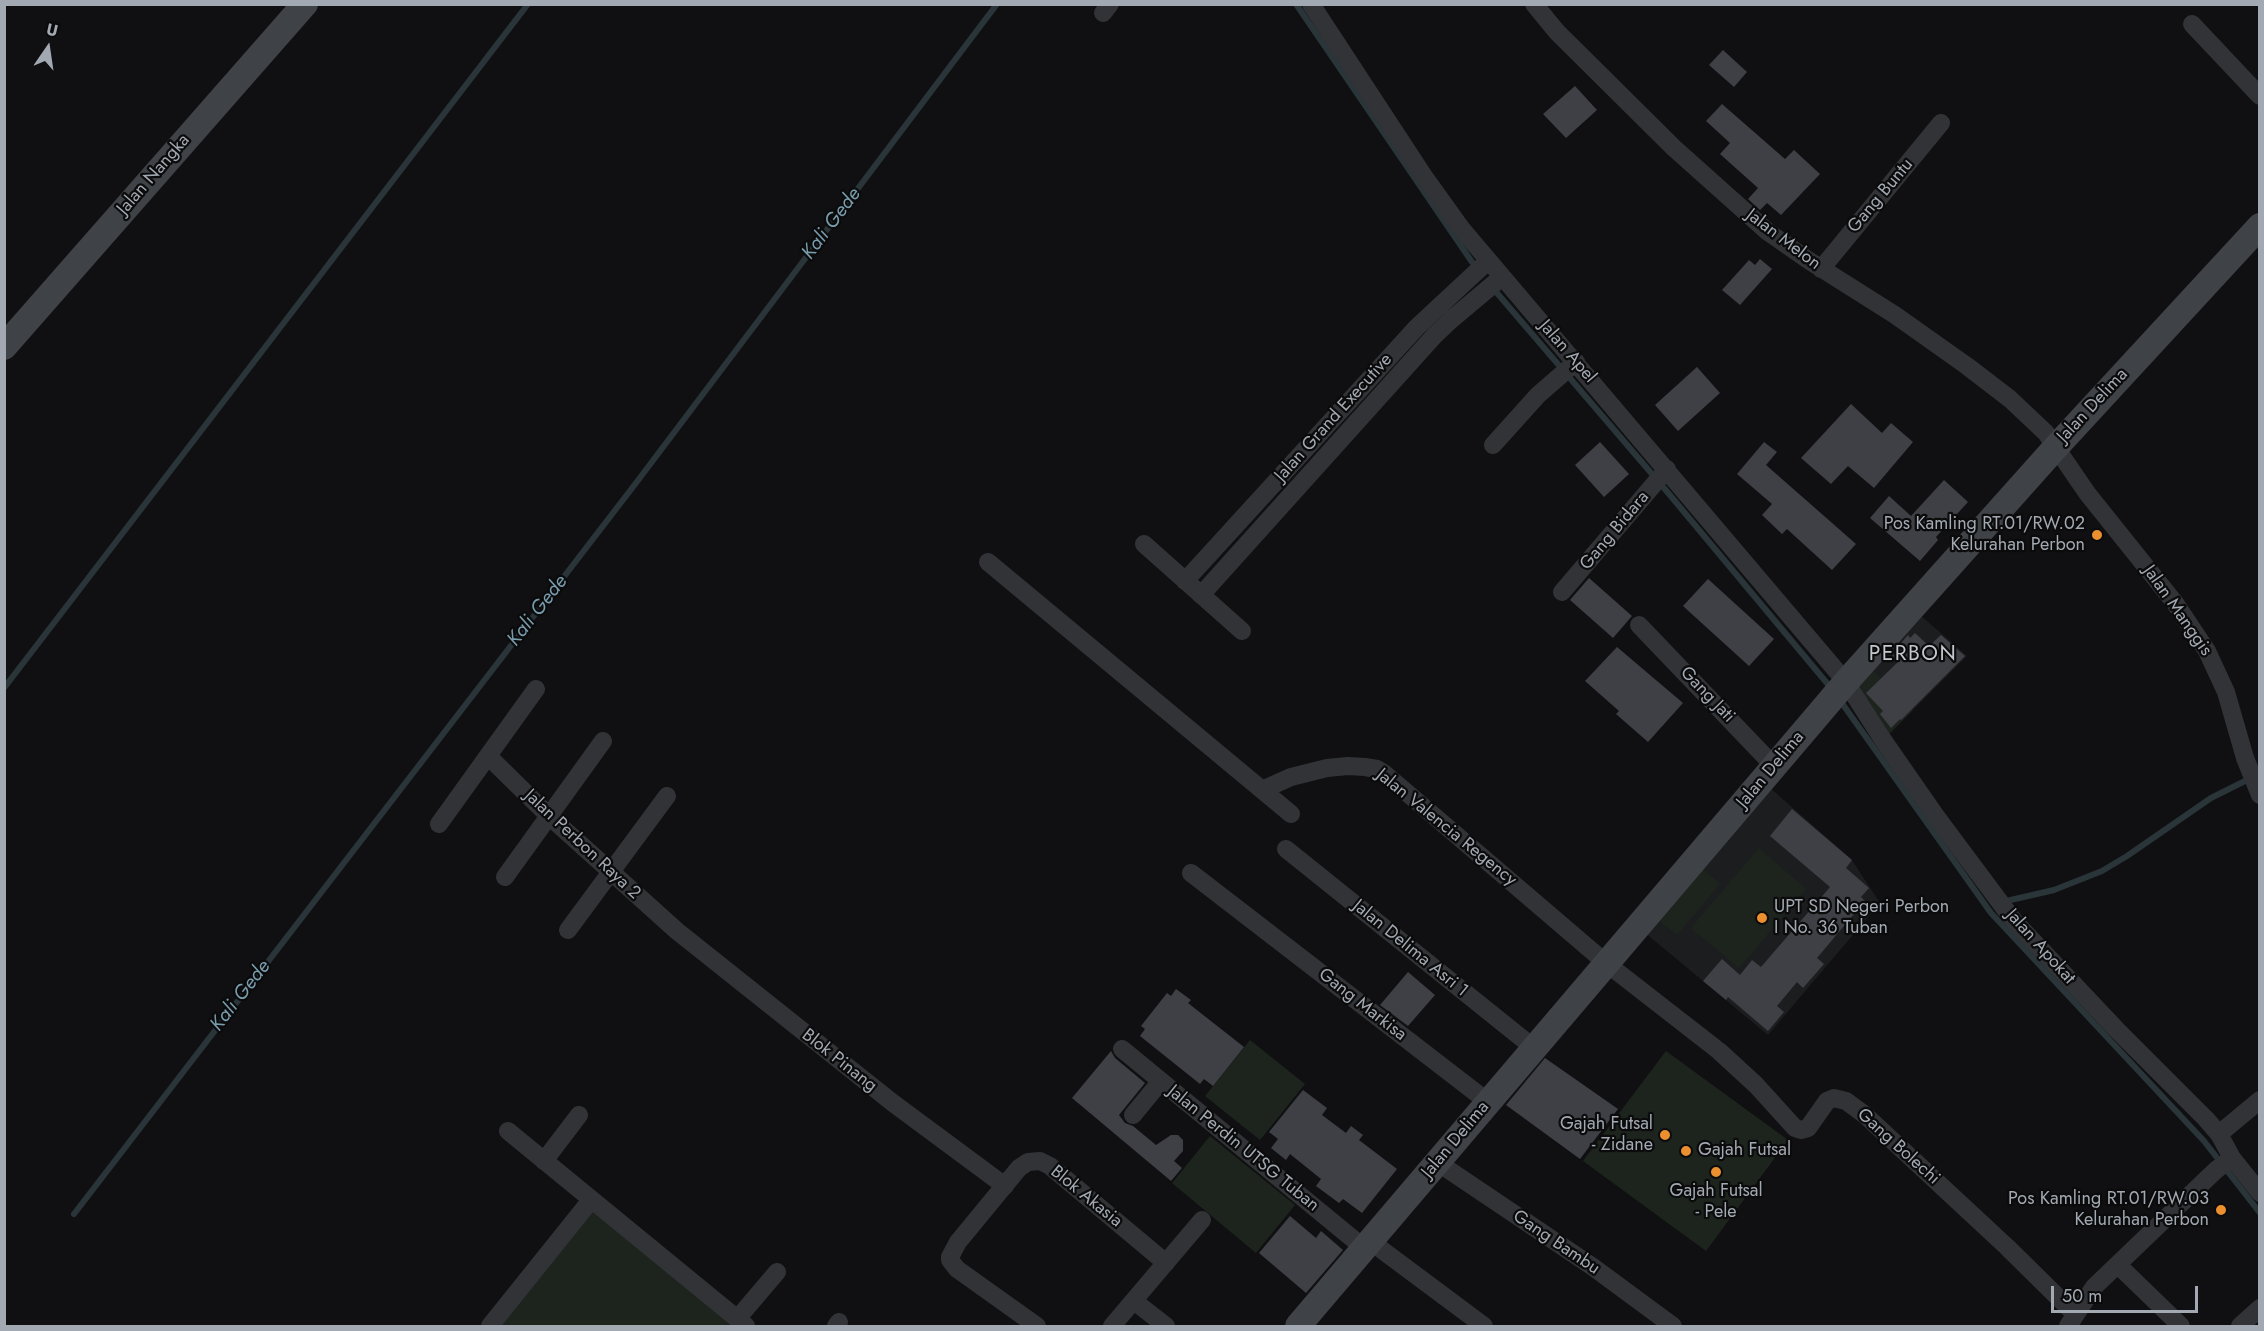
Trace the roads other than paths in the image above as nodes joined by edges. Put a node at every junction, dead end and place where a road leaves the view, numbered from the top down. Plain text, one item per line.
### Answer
1 (305, 4) edge
2 (1311, 4) edge
3 (1534, 4) edge
4 (2192, 24) dead end
5 (2259, 96) edge
6 (1941, 123) dead end
7 (2259, 228) edge
8 (1488, 261) junction
9 (1821, 268) junction
10 (1502, 278) junction
11 (1459, 286) junction
12 (1473, 302) junction
13 (4, 346) edge
14 (1568, 369) junction
15 (1324, 428) junction
16 (1339, 442) junction
17 (1493, 445) dead end
18 (1307, 447) junction
19 (2056, 447) junction
20 (1322, 461) junction
21 (1667, 469) junction
22 (1144, 544) dead end
23 (988, 562) dead end
24 (1185, 581) junction
25 (1562, 592) dead end
26 (1202, 595) junction
27 (1639, 625) dead end
28 (1242, 631) dead end
29 (536, 689) dead end
30 (1837, 691) junction
31 (603, 741) dead end
32 (488, 756) junction
33 (1774, 766) junction
34 (1262, 790) junction
35 (2259, 795) edge
36 (667, 796) dead end
37 (1291, 813) dead end
38 (549, 816) junction
39 (439, 824) dead end
40 (1286, 849) dead end
41 (611, 872) junction
42 (1191, 873) dead end
43 (505, 877) dead end
44 (568, 930) dead end
45 (677, 931) joint
46 (1606, 963) junction
47 (1534, 1048) junction
48 (1122, 1049) dead end
49 (1161, 1081) junction
50 (2259, 1100) edge
51 (1488, 1102) junction
52 (579, 1115) dead end
53 (1133, 1115) dead end
54 (508, 1131) dead end
55 (2218, 1134) junction
56 (544, 1161) junction
57 (1437, 1162) junction
58 (2225, 1163) junction
59 (1005, 1186) junction
60 (2259, 1193) edge
61 (591, 1200) junction
62 (1202, 1220) dead end
63 (1367, 1244) junction
64 (1166, 1263) junction
65 (2118, 1265) junction
66 (777, 1272) dead end
67 (1134, 1301) junction
68 (2259, 1308) edge
69 (2071, 1320) edge
70 (742, 1323) edge
71 (490, 1326) edge
72 (1037, 1326) edge
73 (1112, 1326) edge
74 (1166, 1326) edge
75 (1298, 1326) edge
76 (1484, 1326) edge
77 (1673, 1326) edge
78 (2181, 1326) edge
79 (2240, 1326) edge

1 - 13 street, Jalan Nangka
2 - 8 street, Jalan Apel
3 - 9 street, Jalan Melon
4 - 5 street
6 - 9 street, Gang Buntu
7 - 19 street, Jalan Delima
8 - 10 street, Jalan Apel
8 - 11 street, Jalan Grand Executive
9 - 19 street, Jalan Melon
10 - 12 street, Jalan Grand Executive
10 - 14 street, Jalan Apel
11 - 12 street
11 - 15 street, Jalan Grand Executive
12 - 16 street, Jalan Grand Executive
14 - 17 street
14 - 21 street, Jalan Apel
15 - 16 street
15 - 18 street, Jalan Grand Executive
16 - 20 street, Jalan Grand Executive
18 - 20 street
18 - 24 street, Jalan Grand Executive
19 - 30 street, Jalan Delima
19 - 35 street, Jalan Manggis
20 - 26 street, Jalan Grand Executive
21 - 25 street, Gang Bidara
21 - 30 street, Jalan Apel
22 - 24 street
23 - 34 street
24 - 26 street
26 - 28 street
27 - 33 street, Gang Jati
29 - 32 street
30 - 33 street, Jalan Delima
30 - 55 street, Jalan Apokat
31 - 38 street
32 - 38 street, Jalan Perbon Raya 2
32 - 39 street
33 - 46 street, Jalan Delima
34 - 37 street
34 - 46 street, Jalan Valencia Regency
36 - 41 street
38 - 41 street, Jalan Perbon Raya 2
38 - 43 street
40 - 47 street, Jalan Delima Asri 1
41 - 44 street
41 - 45 street, Jalan Perbon Raya 2
42 - 51 street, Gang Markisa
45 - 59 street, Blok Pinang
46 - 47 street, Jalan Delima
46 - 69 street, Gang Bolechi
47 - 51 street, Jalan Delima
48 - 49 street, Jalan Perdin UTSG Tuban
49 - 53 street
49 - 63 street, Jalan Perdin UTSG Tuban
50 - 55 street
51 - 57 street, Jalan Delima
52 - 56 street
54 - 56 street
55 - 58 street, Jalan Apokat
56 - 61 street
57 - 63 street, Jalan Delima
57 - 77 street, Gang Bambu
58 - 60 street, Jalan Apokat
58 - 65 street
59 - 64 street, Blok Akasia
59 - 72 street, Blok Akasia
61 - 70 street
61 - 71 street
62 - 64 street
63 - 75 street, Jalan Delima
63 - 76 street, Jalan Perdin UTSG Tuban
64 - 67 street
65 - 69 street
65 - 78 street
66 - 70 street
67 - 73 street
67 - 74 street
68 - 79 street

